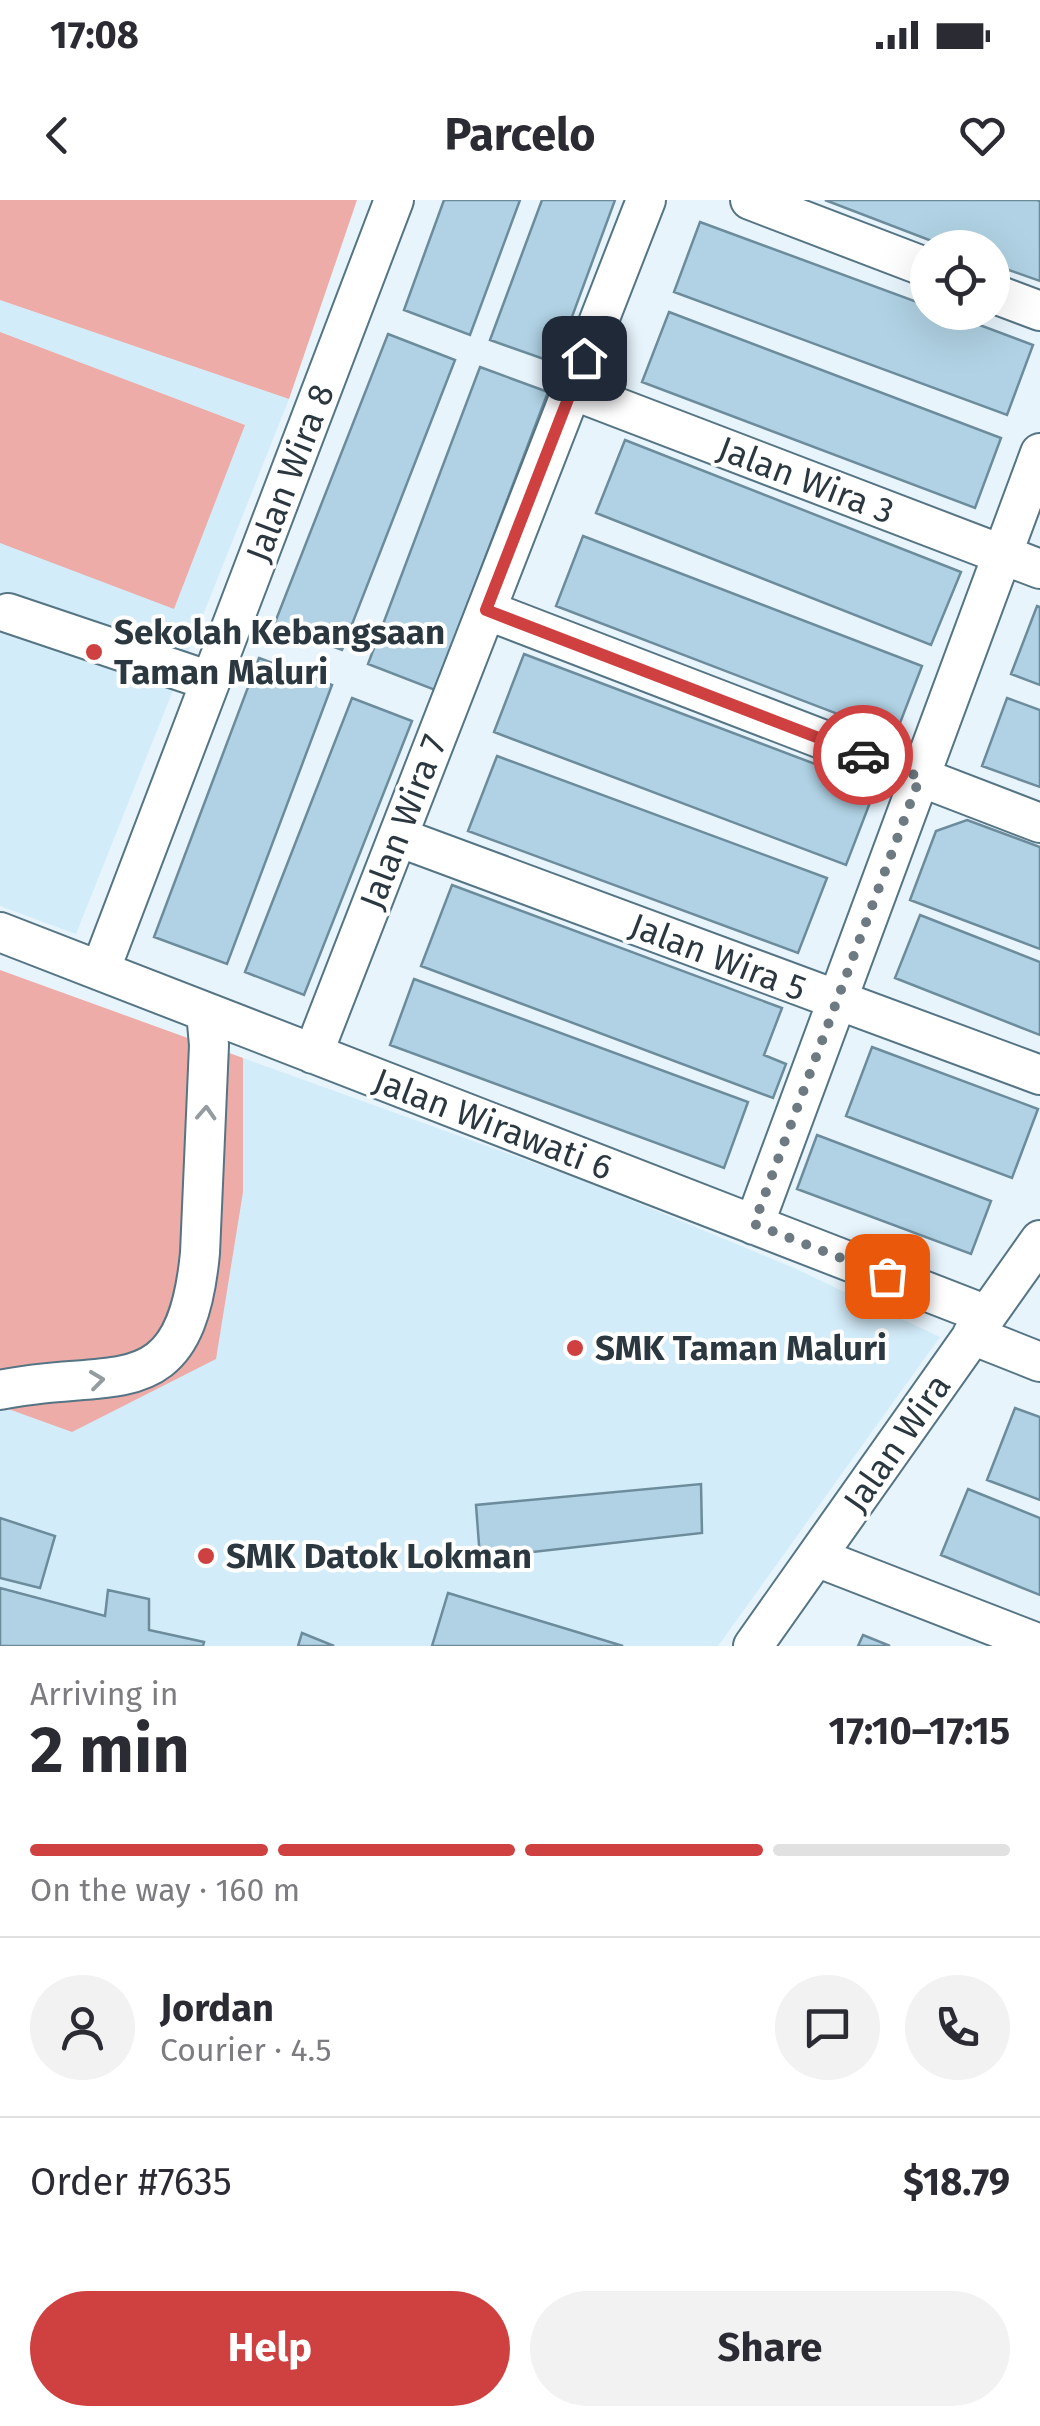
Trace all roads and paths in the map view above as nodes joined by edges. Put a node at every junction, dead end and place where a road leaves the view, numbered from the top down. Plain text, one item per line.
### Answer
1 (394, 200) edge
2 (646, 200) edge
3 (750, 200) edge
4 (910, 261) edge
5 (1010, 300) edge
6 (1040, 312) edge
7 (572, 390) junction
8 (1040, 453) edge
9 (1002, 555) junction
10 (1040, 569) edge
11 (486, 610) junction
12 (8, 612) dead end
13 (210, 681) junction
14 (920, 777) junction
15 (1040, 823) edge
16 (398, 837) junction
17 (0, 932) edge
18 (100, 971) junction
19 (836, 1002) junction
20 (206, 1012) junction
21 (313, 1054) junction
22 (1040, 1075) edge
23 (754, 1224) junction
24 (1040, 1240) edge
25 (980, 1325) junction
26 (1040, 1362) edge
27 (0, 1390) edge
28 (816, 1557) junction
29 (1040, 1644) edge
30 (753, 1646) edge

1 - 13 street, Jalan Wira 8
2 - 7 street, Jalan Wira 7
3 - 4 street
5 - 6 street
7 - 9 street, Jalan Wira 3
7 - 11 street, Jalan Wira 7
8 - 9 street
9 - 10 street, Jalan Wira 3
9 - 14 street
11 - 14 street
11 - 16 street, Jalan Wira 7
12 - 13 street
13 - 18 street, Jalan Wira 8
14 - 15 street
14 - 19 street
16 - 19 street, Jalan Wira 5
16 - 21 street, Jalan Wira 7
17 - 18 street, Jalan Wirawati 6
18 - 20 street, Jalan Wirawati 6
19 - 22 street, Jalan Wira 5
19 - 23 street
20 - 21 street, Jalan Wirawati 6
27 -> 20 street
21 - 23 street, Jalan Wirawati 6
23 - 25 street, Jalan Wirawati 6
24 - 25 street, Jalan Wira
25 - 26 street, Jalan Wirawati 6
25 - 28 street, Jalan Wira
28 - 29 street
28 - 30 street, Jalan Wira

